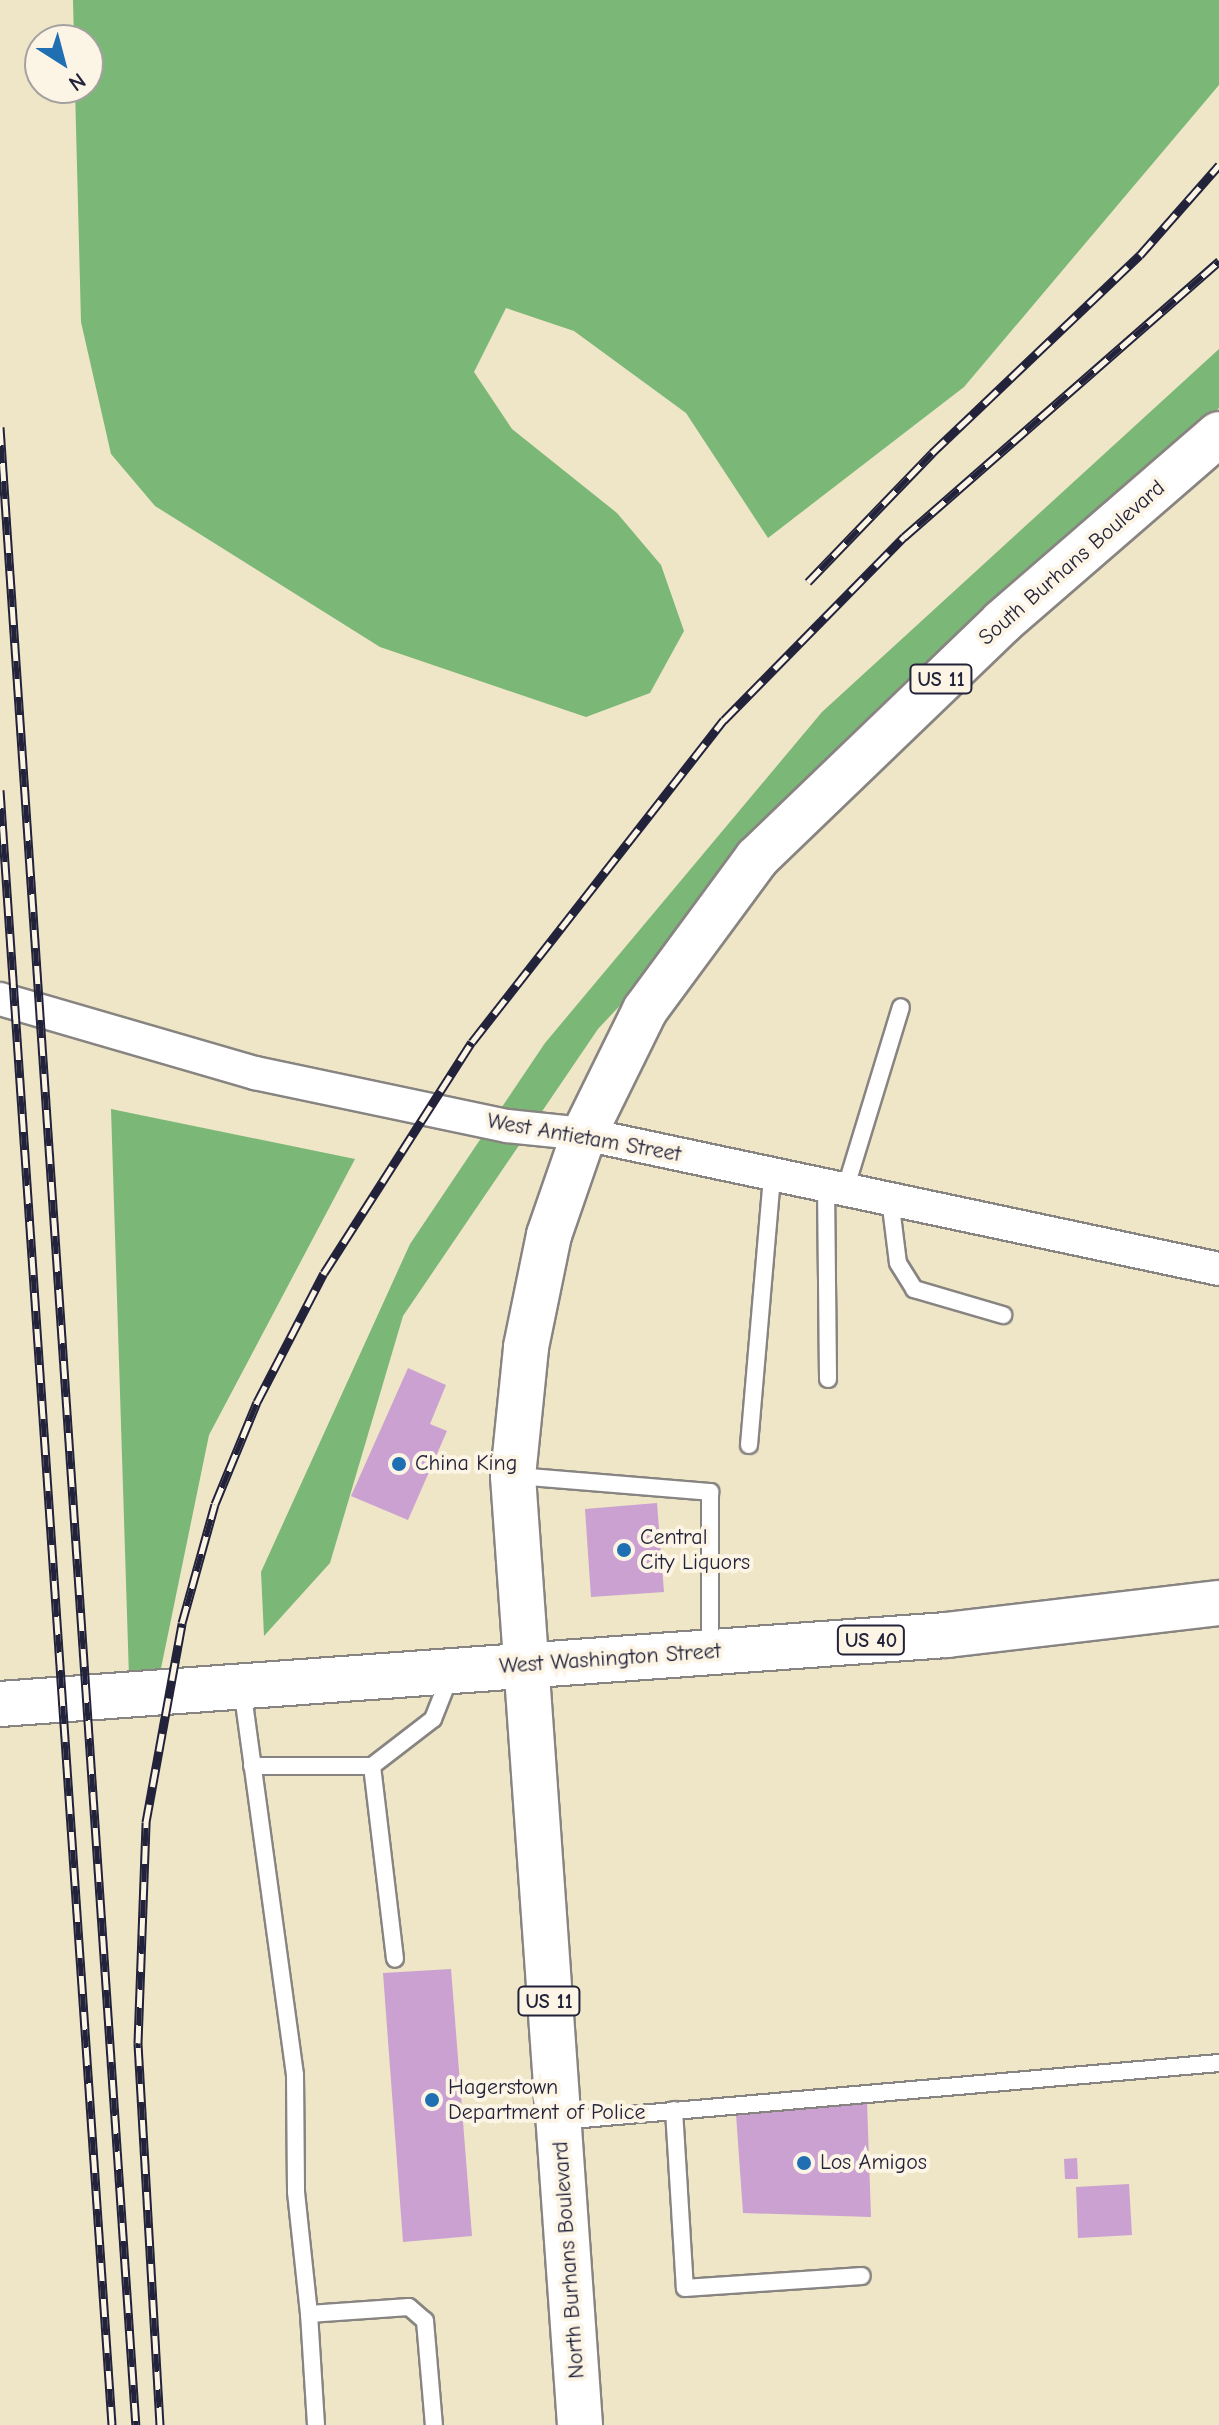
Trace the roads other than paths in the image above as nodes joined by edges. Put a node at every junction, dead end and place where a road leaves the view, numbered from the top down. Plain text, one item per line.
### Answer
1 (1219, 434) edge
2 (0, 999) edge
3 (901, 1007) dead end
4 (584, 1134) junction
5 (772, 1174) junction
6 (836, 1188) junction
7 (890, 1199) junction
8 (1219, 1269) edge
9 (1003, 1315) dead end
10 (828, 1379) dead end
11 (749, 1445) dead end
12 (513, 1476) junction
13 (1219, 1603) edge
14 (710, 1652) junction
15 (522, 1665) junction
16 (452, 1671) junction
17 (241, 1686) junction
18 (0, 1704) edge
19 (252, 1766) junction
20 (372, 1766) junction
21 (395, 1959) dead end
22 (1219, 2063) edge
23 (674, 2110) junction
24 (559, 2121) junction
25 (862, 2276) dead end
26 (309, 2314) junction
27 (316, 2425) edge
28 (434, 2425) edge
29 (580, 2425) edge

1 - 4 main road, South Burhans Boulevard / US 11
2 - 4 street, West Antietam Street
3 - 6 lane
4 - 5 street, West Antietam Street
4 - 12 main road, South Burhans Boulevard / US 11
5 - 6 street, West Antietam Street
5 - 11 lane
6 - 7 street, West Antietam Street
6 - 10 lane
7 - 8 street, West Antietam Street
7 - 9 lane
12 - 14 lane
12 - 15 main road, South Burhans Boulevard / US 11
13 - 14 main road, West Washington Street / US 40
14 - 15 main road, West Washington Street / US 40
15 - 16 main road, West Washington Street / US 40
15 - 24 main road, North Burhans Boulevard / US 11
16 - 17 main road, West Washington Street / US 40
16 - 20 lane
17 - 18 main road, West Washington Street / US 40
17 - 19 lane
19 - 20 lane
19 - 26 lane
20 - 21 lane
22 - 23 lane
23 - 24 lane
23 - 25 lane
24 - 29 main road, North Burhans Boulevard / US 11
26 - 27 lane
26 - 28 lane

